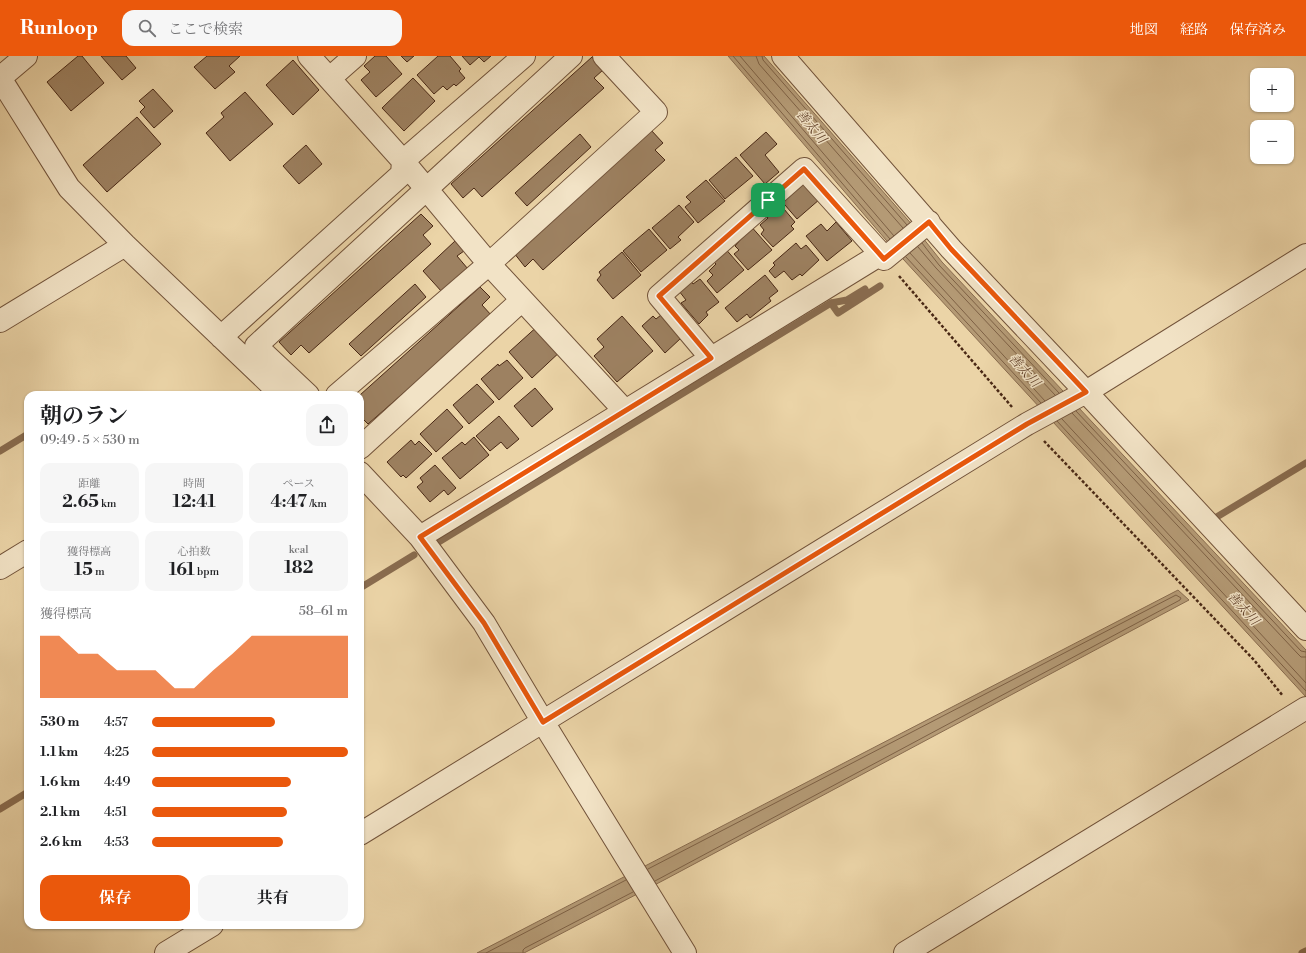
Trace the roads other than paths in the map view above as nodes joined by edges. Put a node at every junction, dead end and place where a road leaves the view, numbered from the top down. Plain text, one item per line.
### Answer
1 (26, 56) edge
2 (309, 56) edge
3 (355, 56) edge
4 (524, 56) edge
5 (571, 56) edge
6 (604, 56) edge
7 (783, 56) edge
8 (330, 78) junction
9 (1, 80) edge
10 (403, 161) junction
11 (426, 189) junction
12 (926, 225) junction
13 (125, 245) junction
14 (1306, 255) edge
15 (887, 256) road end
16 (489, 264) junction
17 (522, 300) junction
18 (0, 321) edge
19 (221, 337) junction
20 (711, 358) junction
21 (278, 391) edge
22 (304, 391) edge
23 (342, 391) edge
24 (1083, 393) junction
25 (625, 411) junction
26 (364, 444) edge
27 (364, 477) edge
28 (420, 537) junction
29 (24, 553) edge
30 (0, 568) edge
31 (1306, 629) edge
32 (1303, 713) edge
33 (543, 722) junction
34 (364, 832) edge
35 (205, 929) edge
36 (166, 953) edge
37 (684, 953) edge
38 (905, 953) edge

1 - 9 street
2 - 8 street
3 - 8 street
4 - 10 street
5 - 11 street
6 - 16 street
7 - 12 street
8 - 10 street
9 - 13 street
10 - 11 street
10 - 19 street
11 - 16 street
11 - 22 street
12 - 15 street
12 - 24 street
13 - 18 street
13 - 19 street
14 - 24 street
16 - 17 street
16 - 23 street
17 - 25 street
17 - 26 street
19 - 21 street
20 - 20 street
20 - 25 street
24 - 31 street
24 - 33 street
25 - 28 street
27 - 28 street
28 - 33 street
29 - 30 street
32 - 38 street
33 - 34 street
33 - 37 street
35 - 36 street

